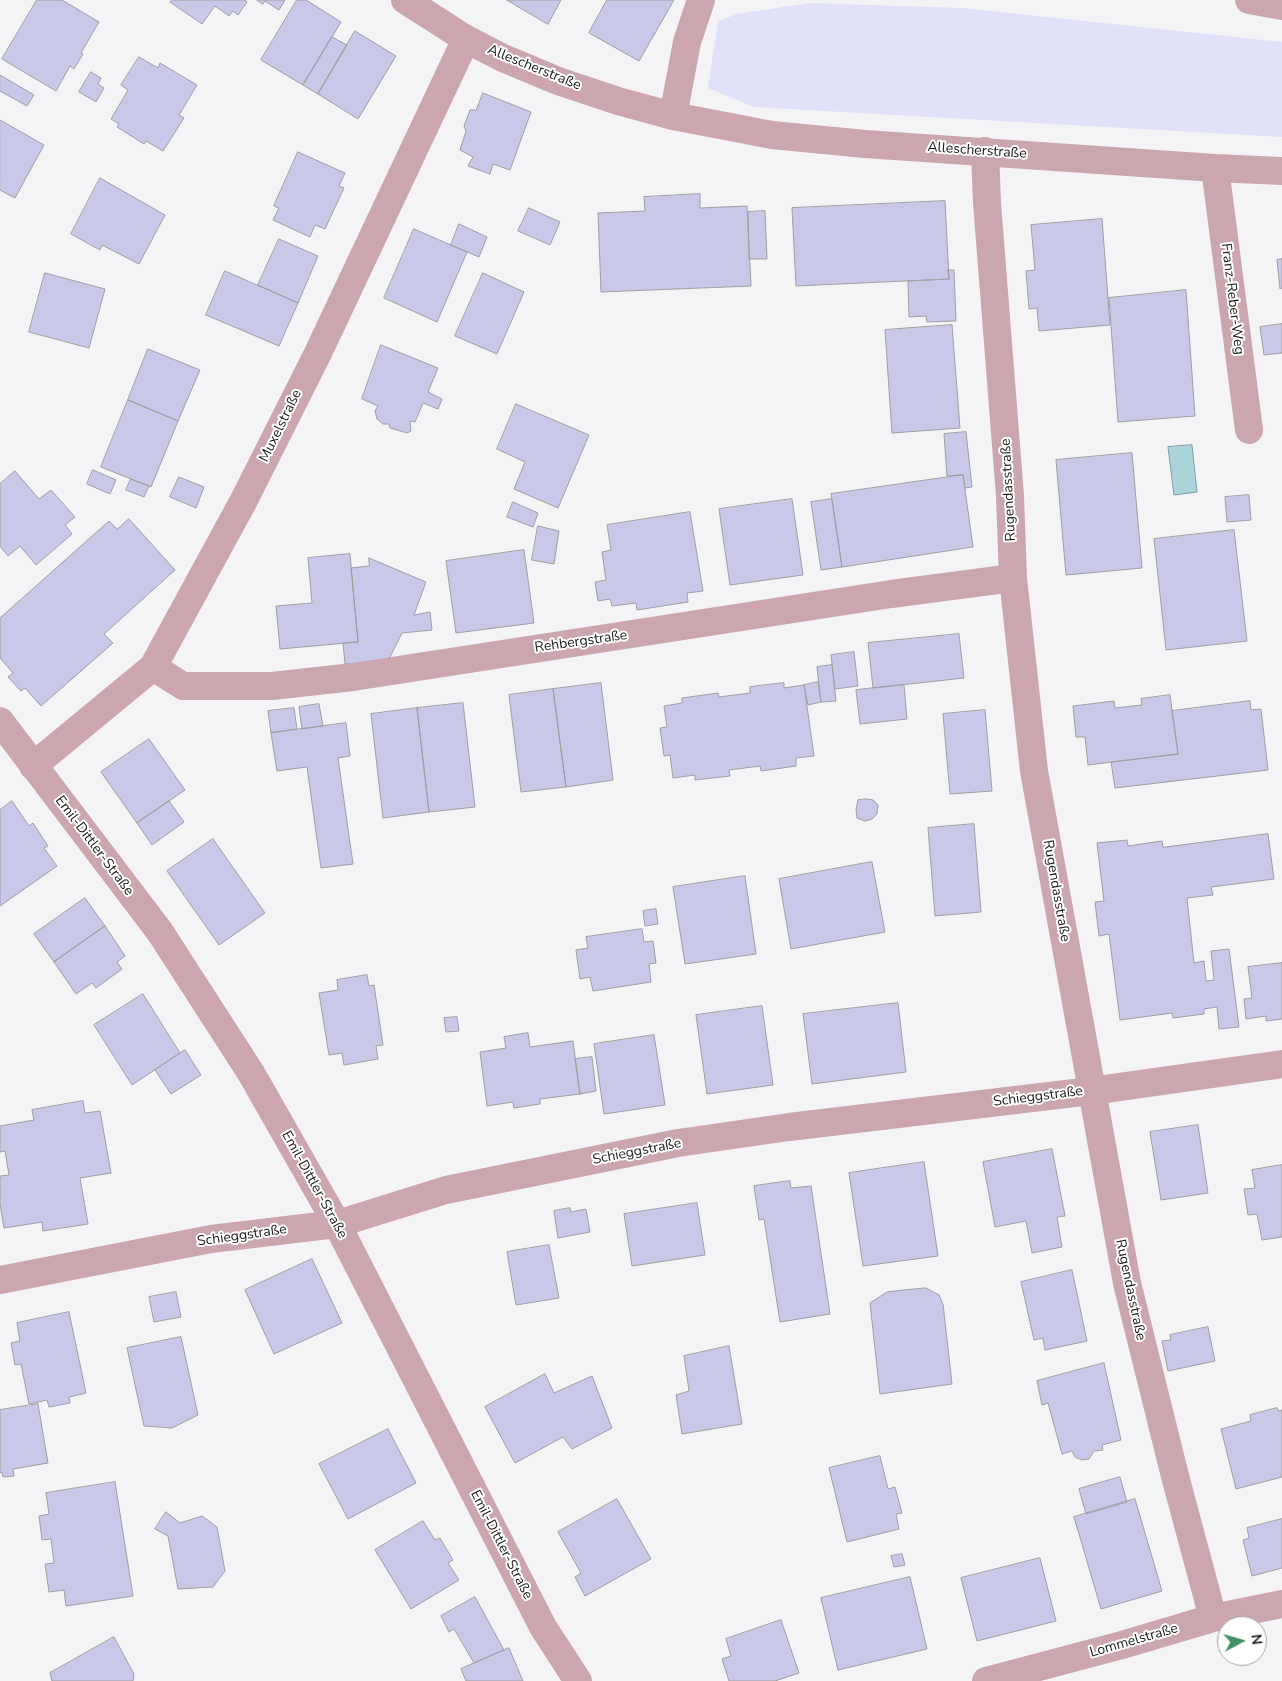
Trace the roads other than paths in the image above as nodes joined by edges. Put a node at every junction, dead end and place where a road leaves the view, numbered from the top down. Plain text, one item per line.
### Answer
1 (405, 0) edge
2 (701, 0) edge
3 (1249, 0) edge
4 (1282, 6) edge
5 (466, 39) junction
6 (673, 116) junction
7 (985, 151) junction
8 (1215, 168) junction
9 (1282, 171) edge
10 (1249, 430) dead end
11 (1013, 578) junction
12 (153, 667) junction
13 (0, 721) edge
14 (33, 766) junction
15 (1282, 1064) edge
16 (1091, 1090) junction
17 (337, 1224) junction
18 (0, 1280) edge
19 (1282, 1604) edge
20 (1213, 1618) junction
21 (578, 1681) edge
22 (986, 1681) edge

1 - 5 street, Allescherstraße
2 - 6 street
3 - 4 street
5 - 6 street, Allescherstraße
5 - 12 street, Muxelstraße
6 - 7 street, Allescherstraße
7 - 8 street, Allescherstraße
7 - 11 street, Rugendasstraße
8 - 9 street, Allescherstraße
8 - 10 street, Franz-Reber-Weg
11 - 12 street, Rehbergstraße
11 - 16 street, Rugendasstraße
12 - 14 street, Muxelstraße
13 - 14 street, Emil-Dittler-Straße
14 - 17 street, Emil-Dittler-Straße
15 - 16 street, Schieggstraße
16 - 17 street, Schieggstraße
16 - 20 street, Rugendasstraße
17 - 18 street, Schieggstraße
17 - 21 street, Emil-Dittler-Straße
19 - 20 street, Lommelstraße
20 - 22 street, Lommelstraße

